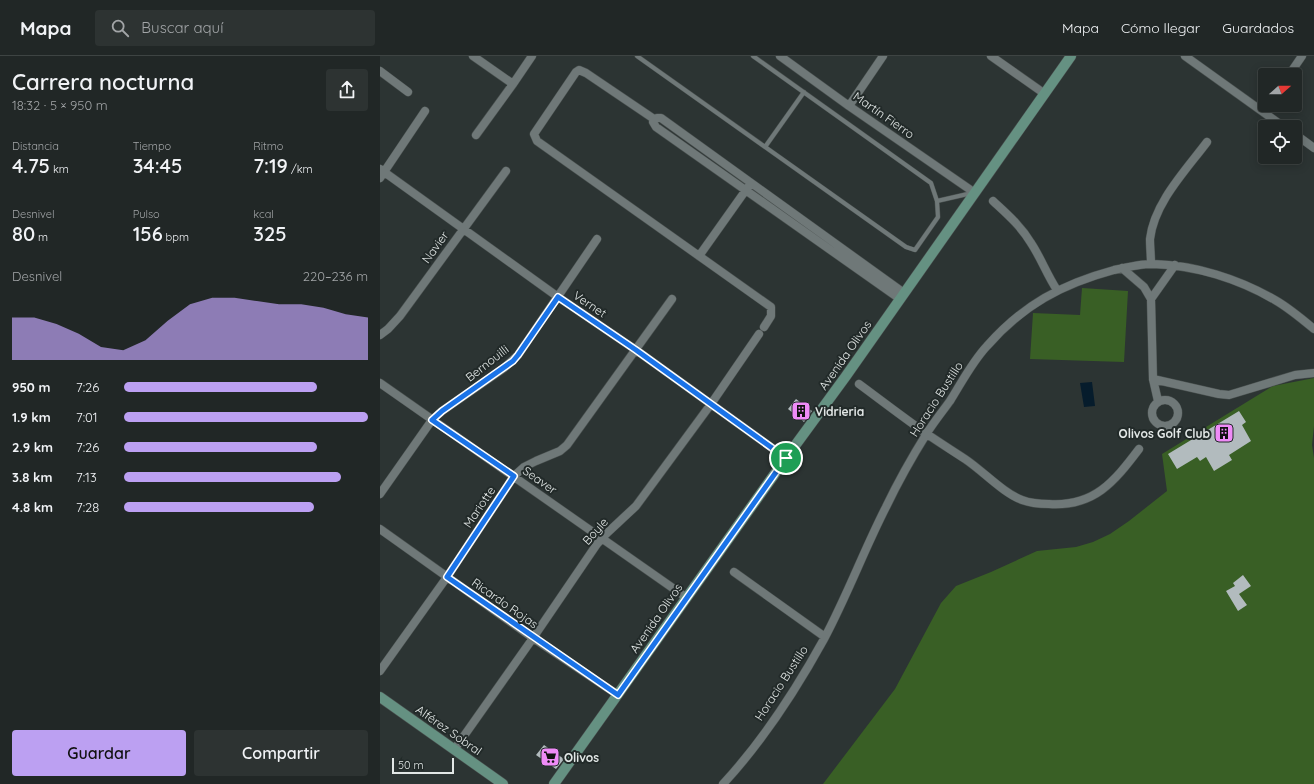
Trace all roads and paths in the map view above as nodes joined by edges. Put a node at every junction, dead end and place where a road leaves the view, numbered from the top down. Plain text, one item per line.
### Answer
1 (473, 56) edge
2 (532, 56) edge
3 (637, 56) edge
4 (753, 56) edge
5 (780, 56) edge
6 (883, 56) edge
7 (991, 56) edge
8 (1072, 56) edge
9 (1186, 56) edge
10 (1302, 56) edge
11 (1294, 68) edge
12 (380, 71) edge
13 (513, 84) junction
14 (408, 92) dead end
15 (804, 92) junction
16 (1044, 94) junction
17 (849, 106) junction
18 (1258, 108) edge
19 (425, 111) dead end
20 (1263, 112) edge
21 (654, 119) junction
22 (1274, 120) edge
23 (476, 134) dead end
24 (1302, 139) edge
25 (1207, 142) dead end
26 (765, 147) junction
27 (1314, 148) edge
28 (506, 171) dead end
29 (381, 173) edge
30 (751, 183) junction
31 (746, 190) junction
32 (975, 193) junction
33 (937, 201) junction
34 (993, 201) dead end
35 (464, 228) junction
36 (814, 233) junction
37 (597, 239) dead end
38 (699, 256) junction
39 (1151, 264) junction
40 (1175, 265) junction
41 (1122, 268) junction
42 (1057, 290) junction
43 (902, 296) junction
44 (558, 297) junction
45 (672, 299) dead end
46 (1151, 299) junction
47 (764, 327) dead end
48 (1314, 329) edge
49 (759, 334) dead end
50 (380, 335) edge
51 (636, 350) junction
52 (1314, 373) edge
53 (1153, 379) junction
54 (380, 383) edge
55 (859, 384) dead end
56 (1158, 401) dead end
57 (711, 404) junction
58 (432, 420) junction
59 (927, 434) junction
60 (1139, 449) dead end
61 (786, 458) junction
62 (514, 476) junction
63 (380, 494) edge
64 (380, 529) edge
65 (602, 539) junction
66 (734, 572) dead end
67 (447, 577) junction
68 (687, 598) junction
69 (825, 637) junction
70 (533, 638) junction
71 (380, 670) edge
72 (618, 695) junction
73 (380, 697) edge
74 (454, 750) junction
75 (503, 784) edge
76 (554, 784) edge
77 (723, 784) edge

1 - 13 street
2 - 13 street
3 - 26 lane
4 - 15 lane
5 - 17 street, Martín Fierro
6 - 17 street
7 - 16 street
8 - 16 street, Avenida Olivos
9 - 18 street
10 - 11 street
12 - 14 street
13 - 23 street
15 - 26 lane
15 - 33 lane
16 - 32 street, Avenida Olivos
17 - 32 street, Martín Fierro
19 - 29 street
20 - 22 street
21 - 30 street
21 - 31 street
21 - 38 street
24 - 27 street
25 - 39 street
26 - 33 lane
28 - 35 street, Navier
29 - 35 street, Vernet
30 - 31 street
30 - 36 street
31 - 36 street
31 - 38 street
32 - 33 lane
32 - 43 street, Avenida Olivos
34 - 42 street
35 - 44 street, Vernet
35 - 50 street, Navier
36 - 43 street
37 - 44 street, Bernouilli
38 - 47 street
39 - 40 street, Horacio Bustillo
39 - 41 street, Horacio Bustillo
40 - 46 street
40 - 48 street, Horacio Bustillo
41 - 42 street, Horacio Bustillo
41 - 46 street
42 - 59 street, Horacio Bustillo
43 - 61 street, Avenida Olivos
44 - 51 street, Vernet
44 - 58 street, Bernouilli
45 - 51 street, Mariotte
46 - 53 street
49 - 57 street, Boyle
51 - 57 street, Vernet
51 - 62 street, Mariotte
52 - 53 street
53 - 56 street
54 - 58 street, Seaver
55 - 59 street
57 - 61 street, Vernet
57 - 65 street, Boyle
58 - 62 street, Seaver
58 - 63 street, Bernouilli
59 - 60 street
59 - 69 street, Horacio Bustillo
61 - 68 street, Avenida Olivos
62 - 65 street, Seaver
62 - 67 street, Mariotte
64 - 67 street, Ricardo Rojas
65 - 68 street, Seaver
65 - 70 street, Boyle
66 - 69 street
67 - 70 street, Ricardo Rojas
67 - 71 street, Mariotte
68 - 72 street, Avenida Olivos
69 - 77 street, Horacio Bustillo
70 - 72 street, Ricardo Rojas
70 - 74 street, Boyle
72 - 76 street, Avenida Olivos
73 - 74 street, Alférez Sobral
74 - 75 street, Alférez Sobral

